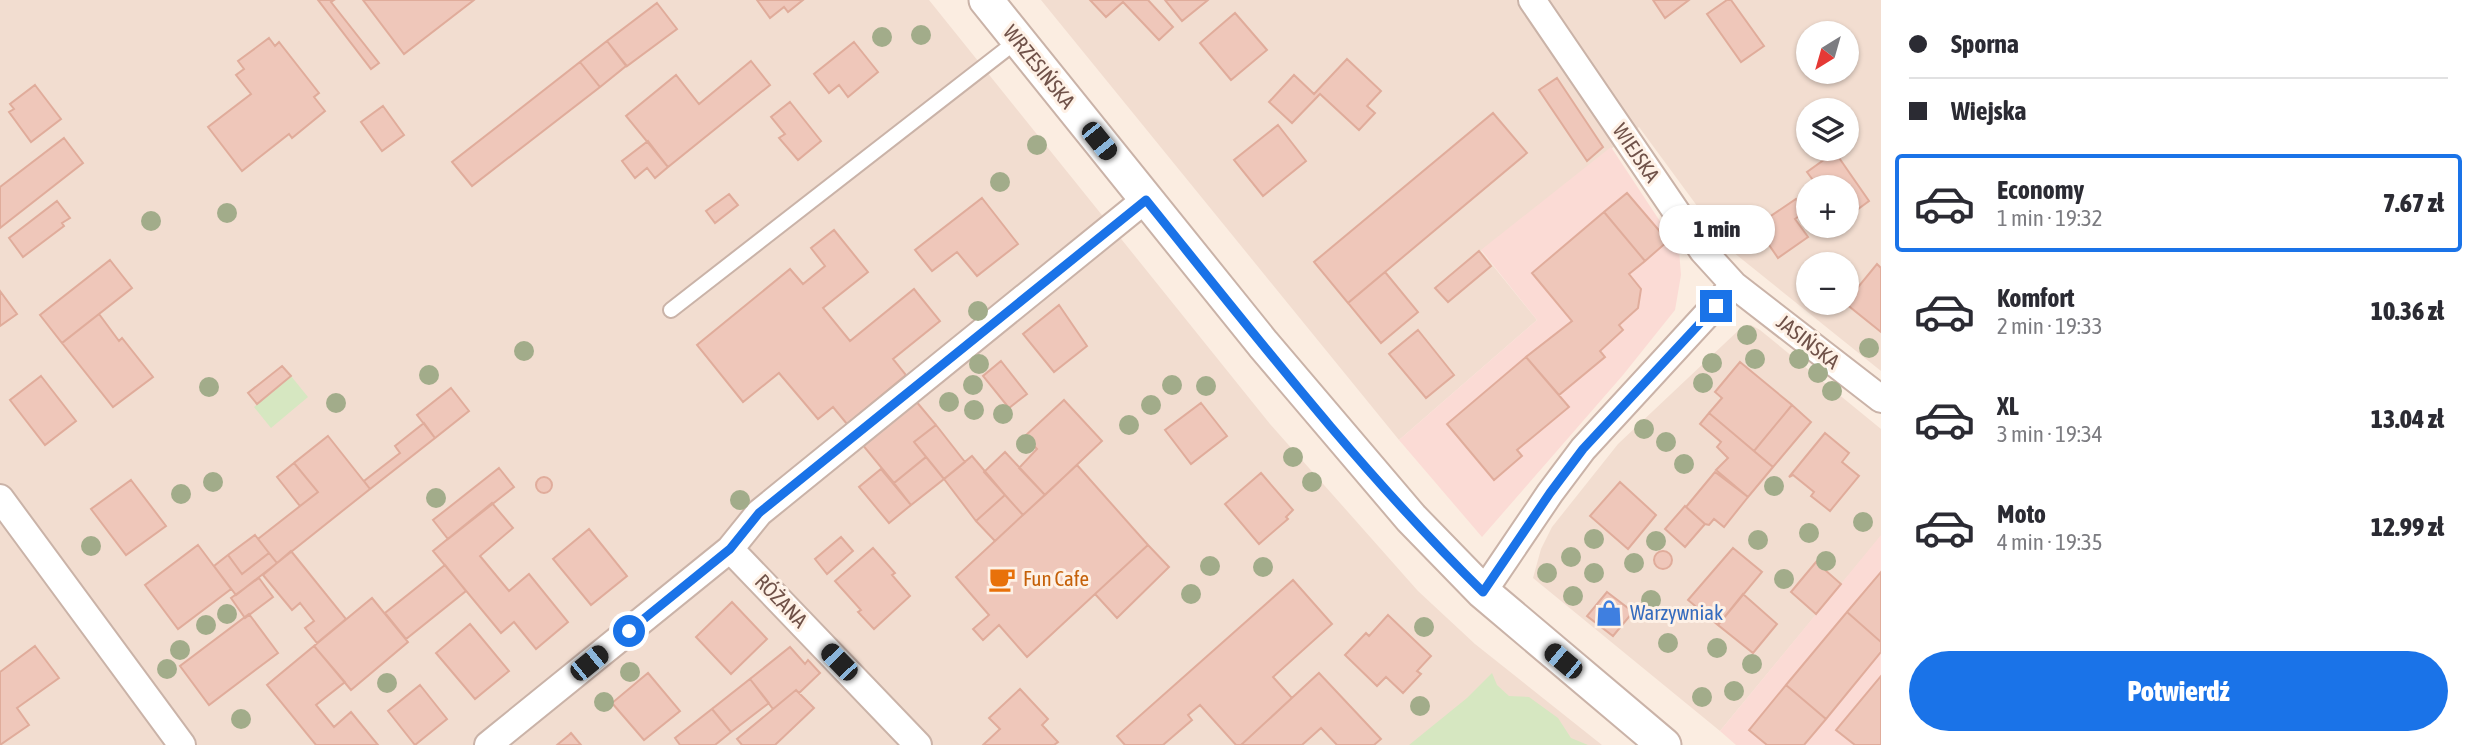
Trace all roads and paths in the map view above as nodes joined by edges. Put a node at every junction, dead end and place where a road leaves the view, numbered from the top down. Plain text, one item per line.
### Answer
1 (986, 0) edge
2 (1532, 0) edge
3 (1018, 40) junction
4 (1146, 200) junction
5 (1734, 285) junction
6 (671, 310) dead end
7 (1881, 399) edge
8 (0, 498) edge
9 (730, 549) junction
10 (1483, 592) junction
11 (182, 745) edge
12 (488, 745) edge
13 (918, 745) edge
14 (1664, 745) edge

1 - 3 street, WRZESIŃSKA
2 - 5 street, WIEJSKA
3 - 4 street, WRZESIŃSKA
3 - 6 lane
4 - 9 street
4 - 10 street, WRZESIŃSKA
5 - 7 street, JASIŃSKA
5 - 10 street
8 - 11 street
9 - 12 street
9 - 13 street, RÓŻANA
10 - 14 street, WRZESIŃSKA

